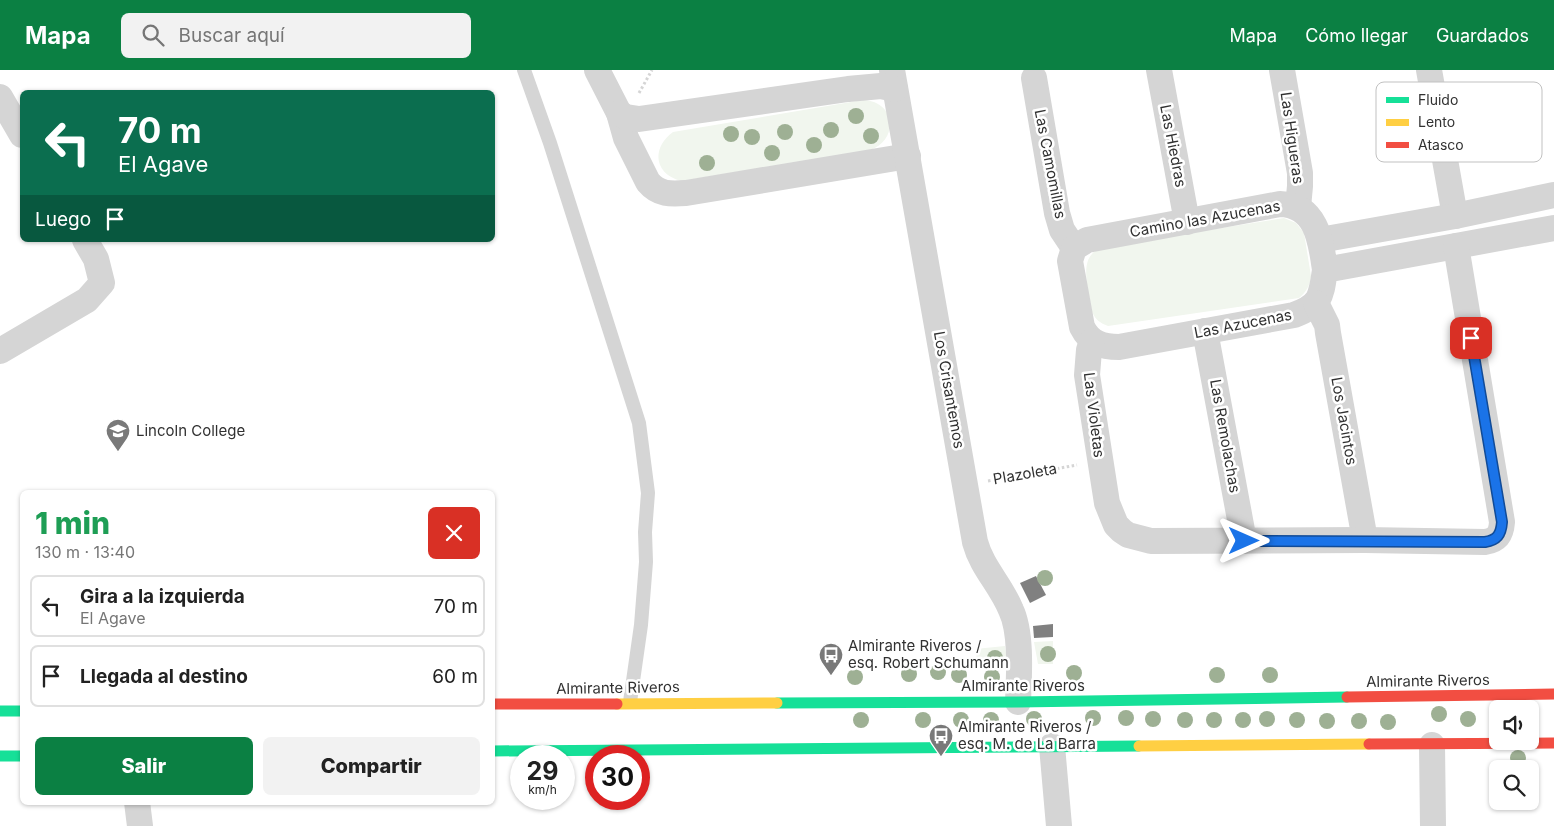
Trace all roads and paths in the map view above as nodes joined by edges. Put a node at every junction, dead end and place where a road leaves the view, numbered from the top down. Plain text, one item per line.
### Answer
1 (524, 70) edge
2 (597, 70) edge
3 (652, 70) edge
4 (1159, 70) edge
5 (1282, 70) edge
6 (1034, 78) dead end
7 (894, 79) edge
8 (638, 96) dead end
9 (0, 97) edge
10 (619, 113) junction
11 (20, 132) edge
12 (908, 156) junction
13 (1445, 162) edge
14 (1554, 195) edge
15 (1298, 207) junction
16 (1455, 216) junction
17 (1187, 222) junction
18 (1554, 228) edge
19 (1320, 240) junction
20 (1456, 246) junction
21 (1074, 248) junction
22 (90, 250) edge
23 (1325, 270) junction
24 (1316, 303) junction
25 (1205, 331) junction
26 (1092, 341) junction
27 (0, 351) edge
28 (1100, 461) junction
29 (966, 484) junction
30 (1365, 540) junction
31 (1244, 541) junction
32 (1554, 694) edge
33 (630, 702) junction
34 (1018, 702) junction
35 (495, 704) edge
36 (0, 711) edge
37 (20, 711) edge
38 (1554, 743) edge
39 (1432, 745) junction
40 (1052, 746) junction
41 (495, 751) edge
42 (0, 756) edge
43 (20, 756) edge
44 (137, 805) edge
45 (140, 826) edge
46 (1059, 826) edge
47 (1433, 826) edge

1 - 33 lane
2 - 10 street
3 - 8 path
4 - 17 street, Las Hiedras
5 - 15 street, Las Higueras
6 - 21 street, Las Camomillas
7 - 10 street
7 - 12 street, Los Crisantemos
9 - 11 street
10 - 12 street
12 - 29 street, Los Crisantemos
13 - 16 street
14 - 16 street
15 - 17 street, Camino las Azucenas
15 - 19 street, Camino las Azucenas
16 - 19 street
17 - 21 street, Camino las Azucenas
18 - 20 street
19 - 23 street, Camino las Azucenas
20 - 23 street
20 - 30 street
21 - 26 street
22 - 27 street
23 - 24 street
24 - 25 street, Las Azucenas
24 - 30 street, Los Jacintos
25 - 26 street, Las Azucenas
25 - 31 street, Las Remolachas
26 - 28 street, Las Violetas
28 - 29 path, Plazoleta
28 - 31 street, Las Violetas
29 - 34 street, Los Crisantemos
30 - 31 street
32 - 34 main road, Almirante Riveros
33 - 34 main road, Almirante Riveros
33 - 35 main road, Almirante Riveros
36 - 37 main road
38 - 39 main road
39 - 40 main road
39 - 47 street
40 - 41 main road
40 - 46 street
42 - 43 main road
44 - 45 street

